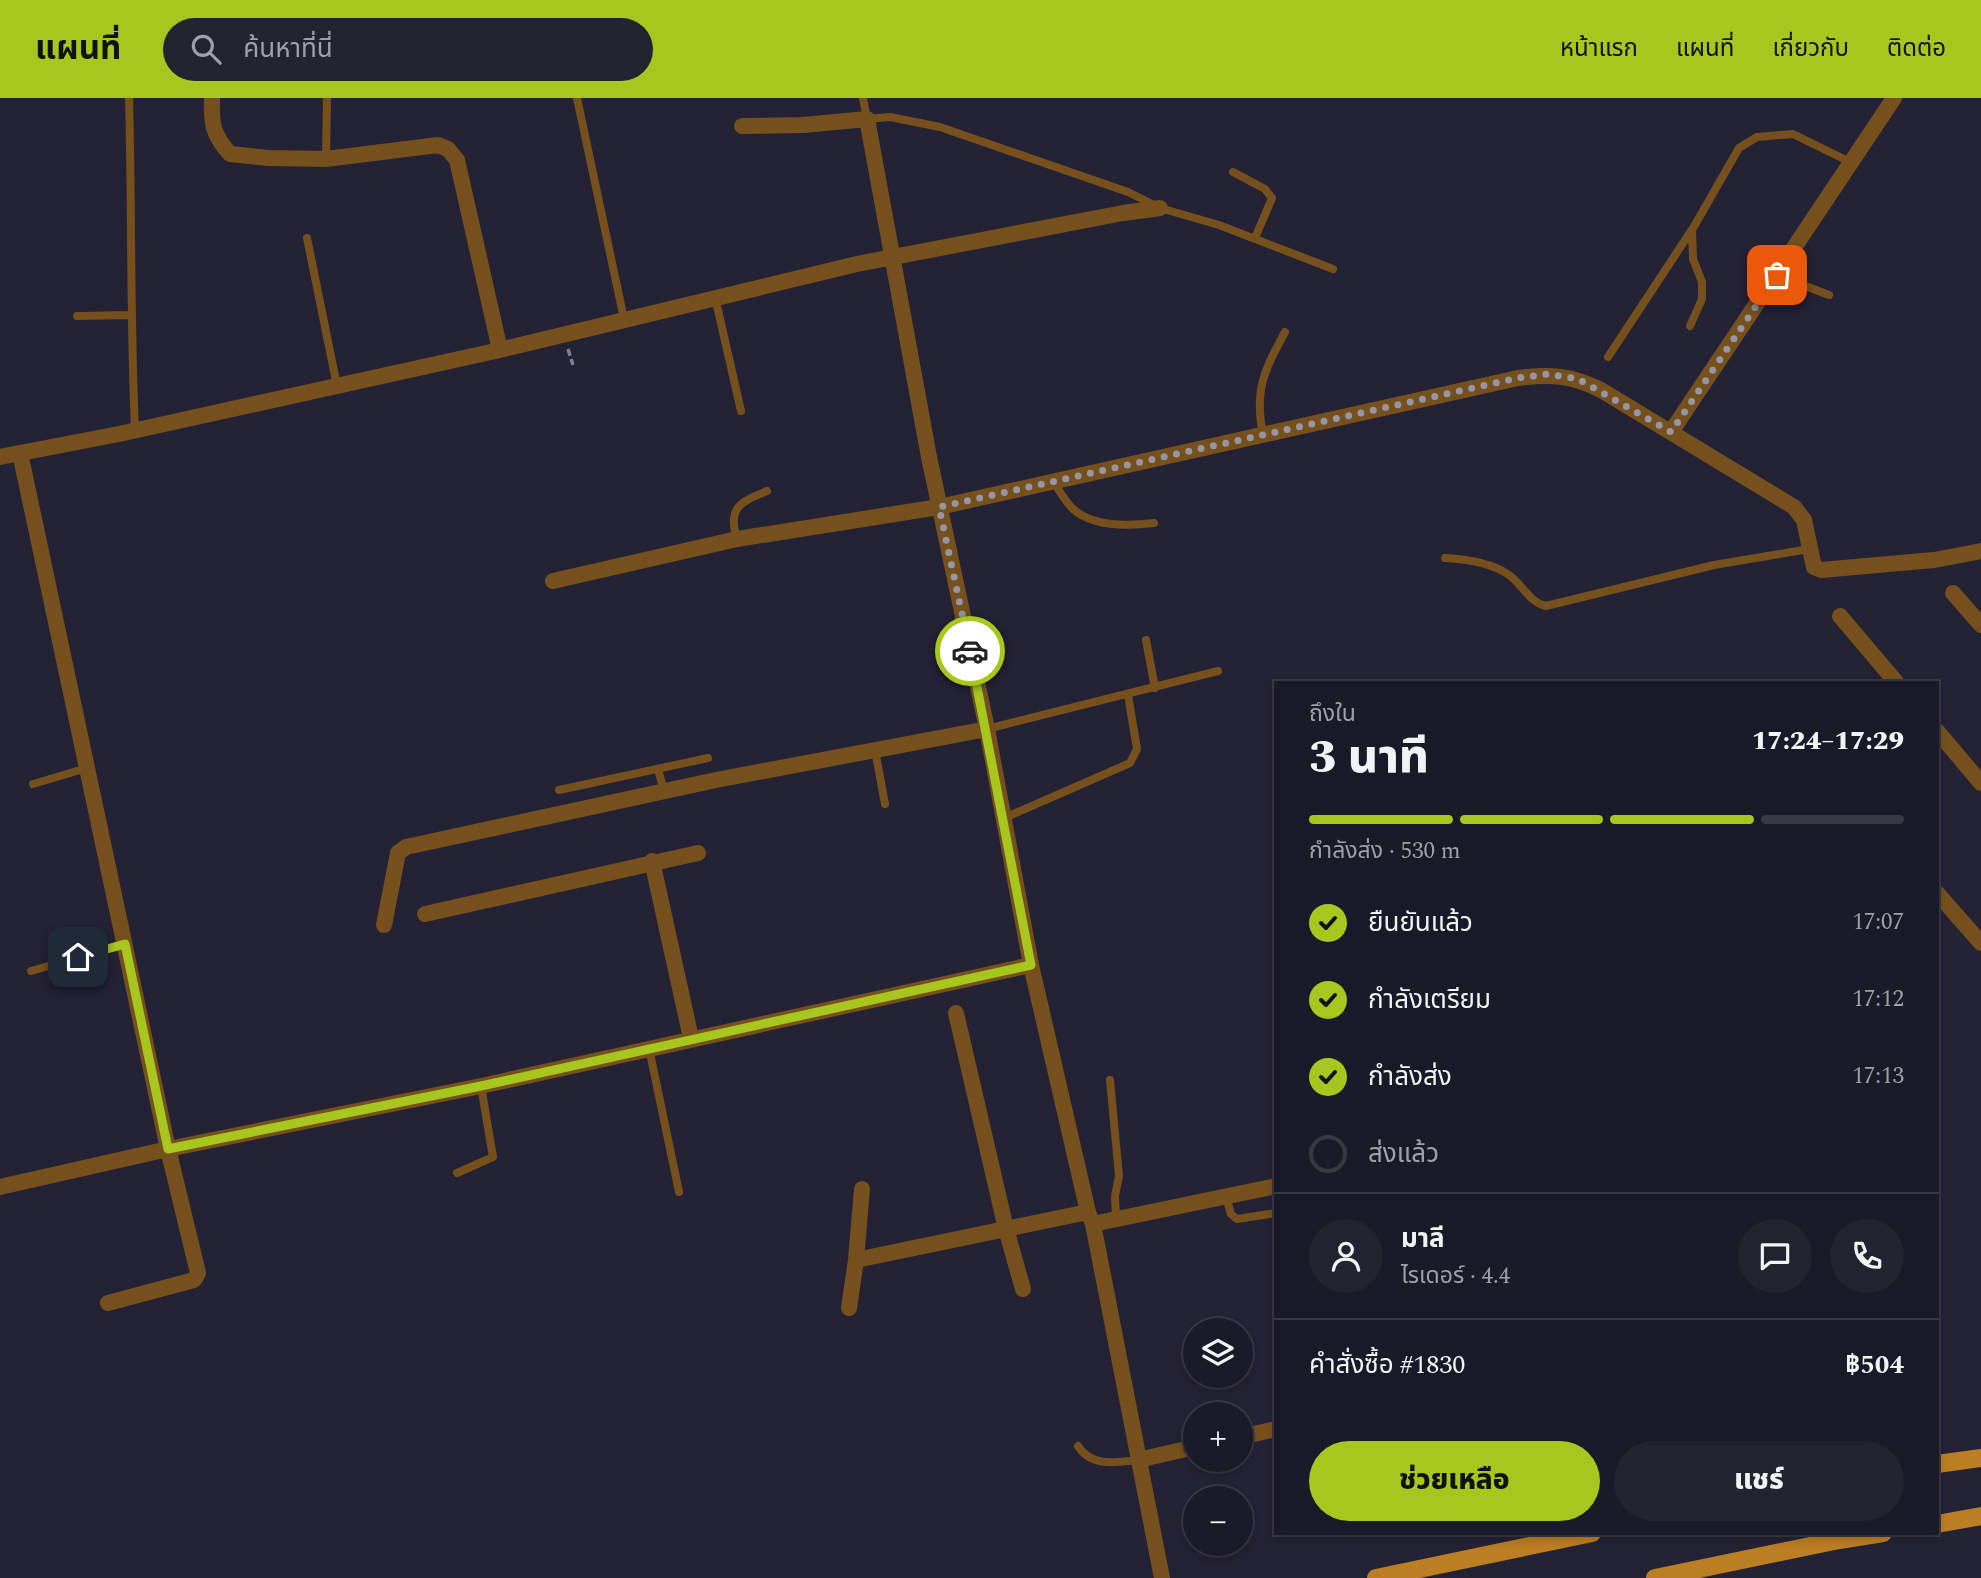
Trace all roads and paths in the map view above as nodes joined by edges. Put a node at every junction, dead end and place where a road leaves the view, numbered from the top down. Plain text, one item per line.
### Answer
1 (129, 98) edge
2 (212, 98) edge
3 (327, 98) edge
4 (577, 98) edge
5 (863, 98) edge
6 (1895, 98) edge
7 (867, 119) junction
8 (742, 126) dead end
9 (326, 159) junction
10 (1852, 163) junction
11 (1233, 172) dead end
12 (1160, 208) junction
13 (1692, 230) junction
14 (307, 237) dead end
15 (1255, 239) junction
16 (894, 257) junction
17 (1333, 268) dead end
18 (1777, 275) junction
19 (1829, 295) dead end
20 (715, 297) junction
21 (130, 314) junction
22 (77, 316) dead end
23 (624, 319) junction
24 (1690, 326) dead end
25 (1285, 332) dead end
26 (500, 350) junction
27 (1608, 357) dead end
28 (337, 386) junction
29 (741, 411) dead end
30 (135, 430) junction
31 (1671, 432) junction
32 (1263, 435) junction
33 (20, 453) junction
34 (0, 457) edge
35 (1053, 481) junction
36 (767, 491) dead end
37 (939, 507) junction
38 (1154, 523) dead end
39 (737, 540) junction
40 (1809, 549) junction
41 (1981, 551) edge
42 (1445, 558) dead end
43 (554, 581) dead end
44 (1953, 593) dead end
45 (1840, 616) dead end
46 (1981, 625) edge
47 (1146, 640) dead end
48 (1218, 671) dead end
49 (1895, 681) edge
50 (1155, 688) junction
51 (1128, 695) junction
52 (987, 729) junction
53 (1939, 733) edge
54 (875, 750) junction
55 (708, 758) dead end
56 (88, 768) junction
57 (658, 769) junction
58 (1981, 783) edge
59 (33, 784) dead end
60 (559, 790) dead end
61 (664, 791) junction
62 (885, 804) dead end
63 (1004, 818) junction
64 (698, 853) dead end
65 (652, 861) junction
66 (1939, 895) edge
67 (425, 914) dead end
68 (384, 925) dead end
69 (1979, 937) edge
70 (125, 944) junction
71 (1031, 965) junction
72 (31, 971) dead end
73 (956, 1013) dead end
74 (691, 1038) junction
75 (649, 1048) junction
76 (1111, 1080) dead end
77 (481, 1086) junction
78 (168, 1149) junction
79 (457, 1173) dead end
80 (1274, 1186) edge
81 (0, 1187) edge
82 (862, 1189) dead end
83 (678, 1192) dead end
84 (1226, 1197) junction
85 (1274, 1213) edge
86 (1090, 1218) junction
87 (1116, 1220) junction
88 (1006, 1229) junction
89 (856, 1260) junction
90 (1023, 1289) dead end
91 (108, 1303) dead end
92 (849, 1308) dead end
93 (1274, 1429) edge
94 (1253, 1434) edge
95 (1078, 1446) dead end
96 (1183, 1450) edge
97 (1981, 1458) edge
98 (1138, 1460) junction
99 (1939, 1464) edge
100 (1981, 1517) edge
101 (1939, 1524) edge
102 (1582, 1535) edge
103 (1870, 1535) edge
104 (1722, 1572) edge
105 (1162, 1578) edge
106 (1376, 1578) edge
107 (1655, 1578) edge

1 - 21 lane
2 - 9 street
3 - 9 lane
4 - 23 lane
5 - 7 lane
6 - 10 street
7 - 8 street
7 - 12 lane
7 - 16 street
9 - 26 street
10 - 13 lane
10 - 18 street
11 - 15 lane
12 - 15 lane
12 - 16 street
13 - 24 lane
13 - 27 lane
14 - 28 lane
15 - 17 lane
16 - 20 street
16 - 37 street
18 - 19 lane
18 - 31 street
20 - 23 street
20 - 29 lane
21 - 22 lane
21 - 30 lane
23 - 26 street
25 - 32 lane
26 - 28 street
28 - 30 street
30 - 33 street
31 - 32 street
31 - 40 street
32 - 35 street
33 - 34 street
33 - 56 street
35 - 37 street
35 - 38 lane
36 - 39 lane
37 - 39 street
37 - 52 street
39 - 43 street
40 - 41 street
40 - 42 lane
44 - 46 street
45 - 49 street
47 - 50 lane
48 - 50 lane
50 - 51 lane
51 - 52 lane
51 - 63 lane
52 - 54 street
52 - 63 street
53 - 58 street
54 - 61 street
54 - 62 lane
55 - 57 lane
56 - 59 lane
56 - 70 street
57 - 60 lane
57 - 61 lane
61 - 68 street
63 - 71 street
64 - 65 street
65 - 67 street
65 - 74 street
66 - 69 street
70 - 72 lane
70 - 78 street
71 - 74 street
71 - 86 street
73 - 88 street
74 - 75 street
75 - 77 street
75 - 83 lane
76 - 87 lane
77 - 78 street
77 - 79 lane
78 - 81 street
78 - 91 street
80 - 84 street
82 - 89 street
84 - 85 lane
84 - 87 street
86 - 87 street
86 - 88 street
86 - 98 street
88 - 89 street
88 - 90 street
89 - 92 street
93 - 94 street
95 - 98 lane
96 - 98 street
97 - 99 main road
98 - 105 street
100 - 101 main road
102 - 106 main road
103 - 104 main road
104 - 107 main road

